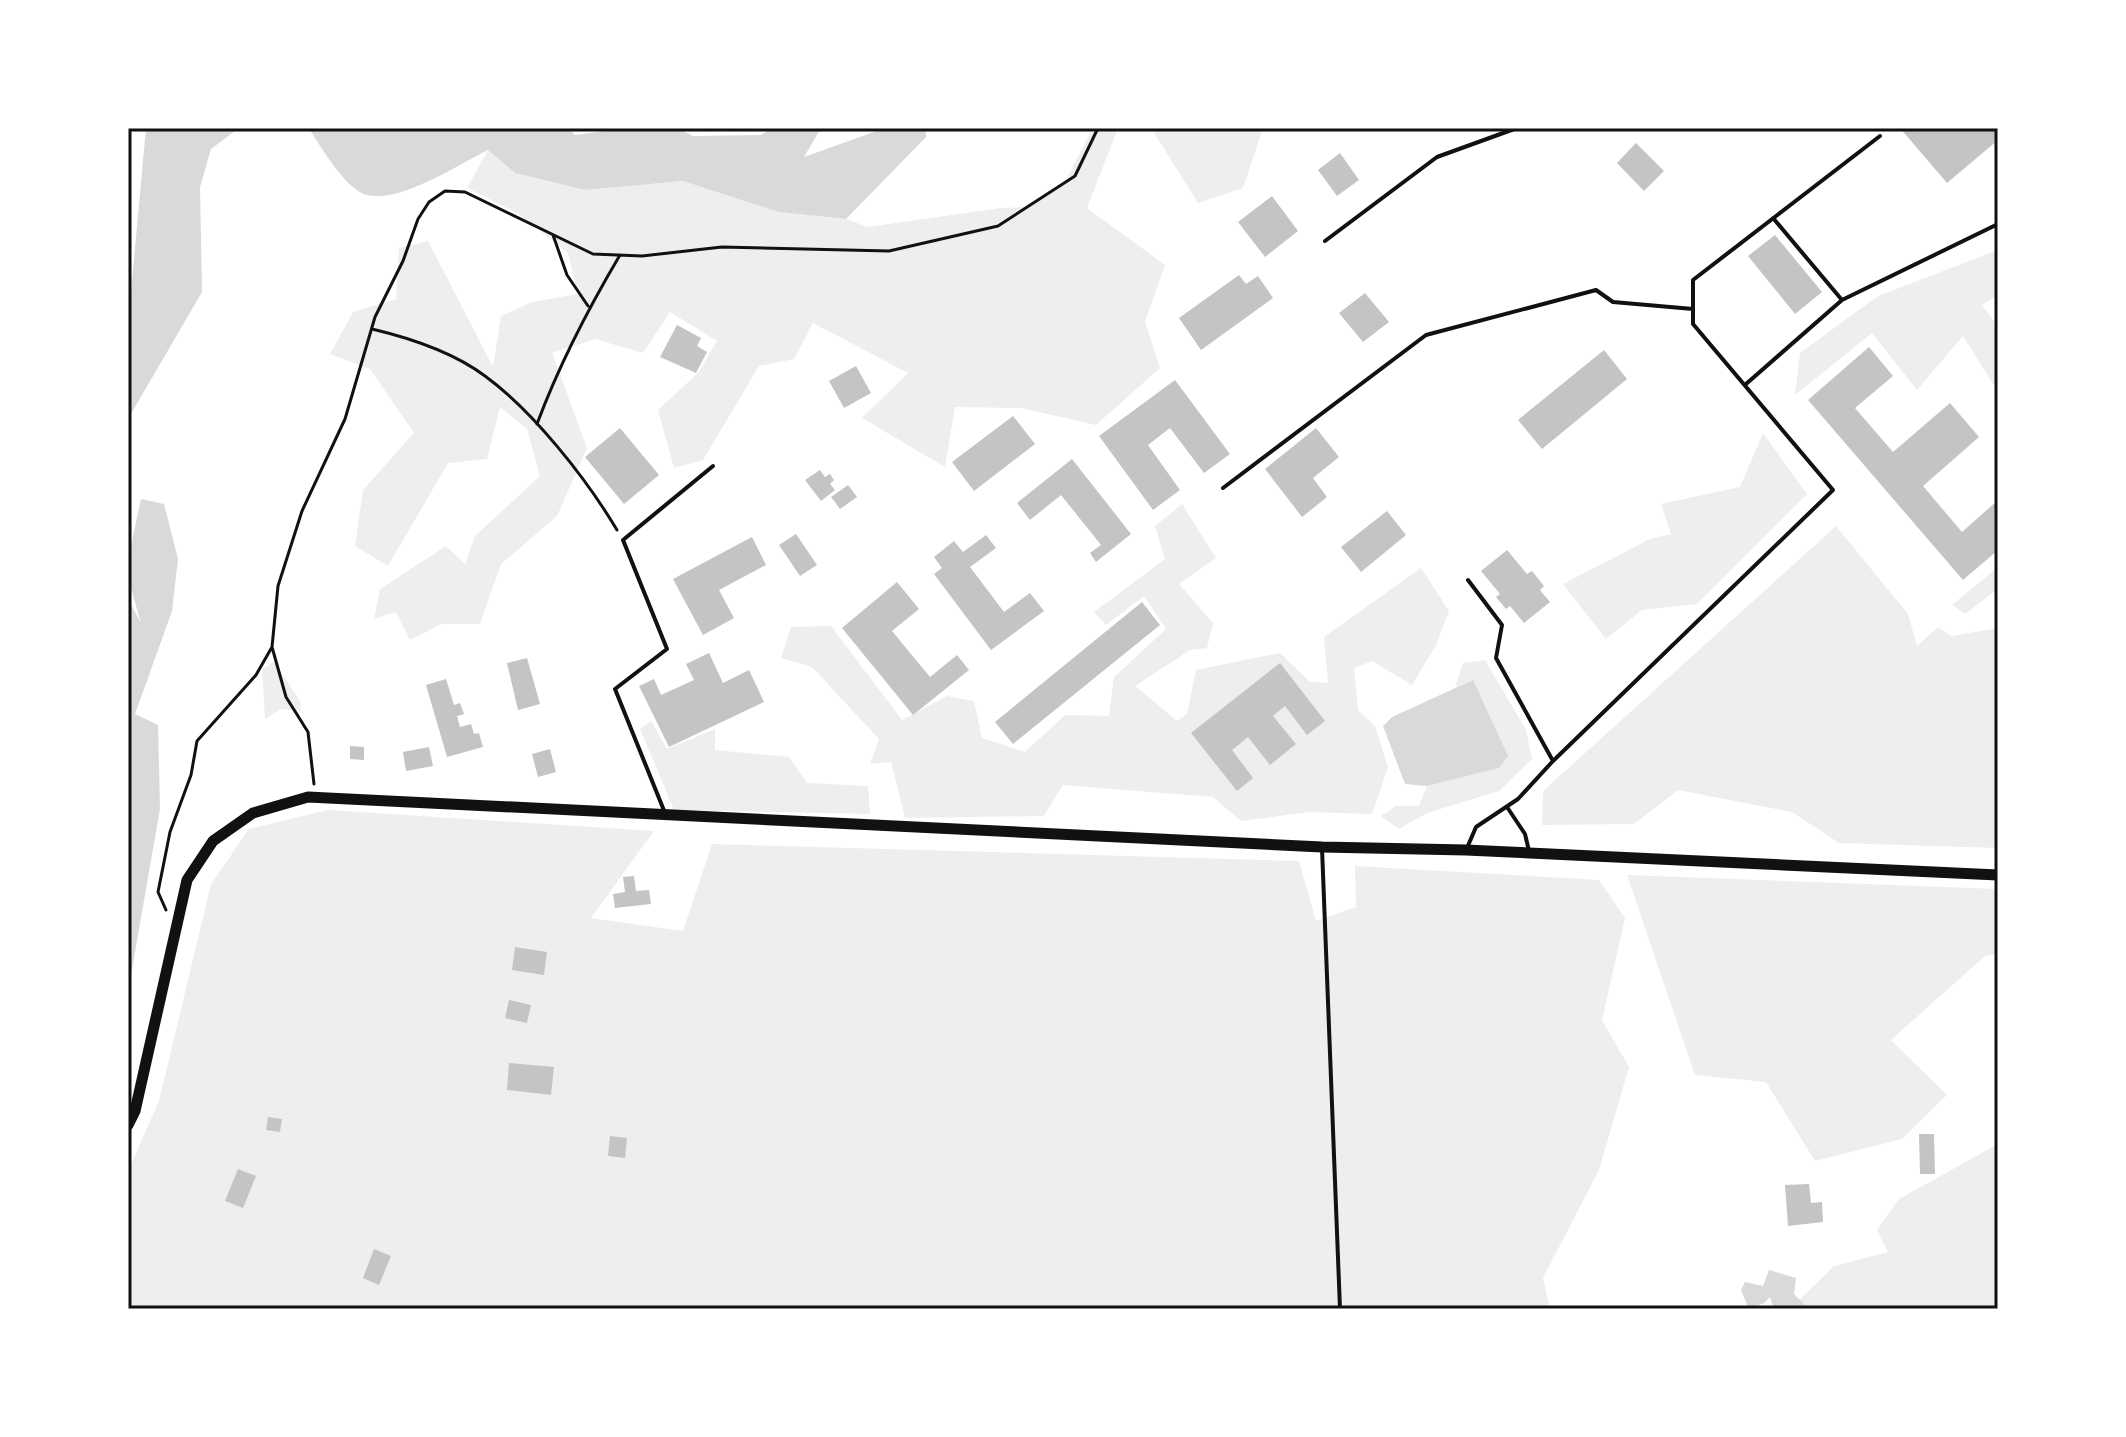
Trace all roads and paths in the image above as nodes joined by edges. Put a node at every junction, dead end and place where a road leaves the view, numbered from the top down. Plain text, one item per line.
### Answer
1 (1098, 128) edge
2 (1517, 128) edge
3 (1880, 136) dead end
4 (1773, 218) junction
5 (1998, 224) edge
6 (553, 235) junction
7 (1325, 241) dead end
8 (620, 255) junction
9 (1842, 300) junction
10 (590, 308) junction
11 (1693, 309) junction
12 (372, 329) junction
13 (1746, 384) junction
14 (537, 424) junction
15 (713, 466) dead end
16 (1223, 488) dead end
17 (623, 540) junction
18 (1468, 580) dead end
19 (272, 647) junction
20 (1553, 761) junction
21 (316, 798) junction
22 (1507, 807) junction
23 (666, 815) junction
24 (1322, 847) junction
25 (1466, 850) junction
26 (1529, 853) junction
27 (1998, 875) edge
28 (176, 931) junction
29 (128, 1125) edge
30 (1340, 1309) edge

1 - 8 path
2 - 7 lane
3 - 4 lane
4 - 9 lane
4 - 11 lane
5 - 9 lane
6 - 8 path
6 - 10 path
6 - 12 path
8 - 10 path
9 - 13 lane
10 - 14 path
11 - 13 lane
11 - 16 lane
12 - 14 path
12 - 19 path
13 - 20 lane
14 - 17 path
15 - 17 lane
17 - 23 lane
18 - 20 lane
19 - 21 path
19 - 28 path
20 - 22 lane
21 - 23 street
21 - 28 street
22 - 25 lane
22 - 26 lane
23 - 24 street
24 - 25 street
24 - 30 lane
25 - 26 street
26 - 27 street
28 - 29 street

